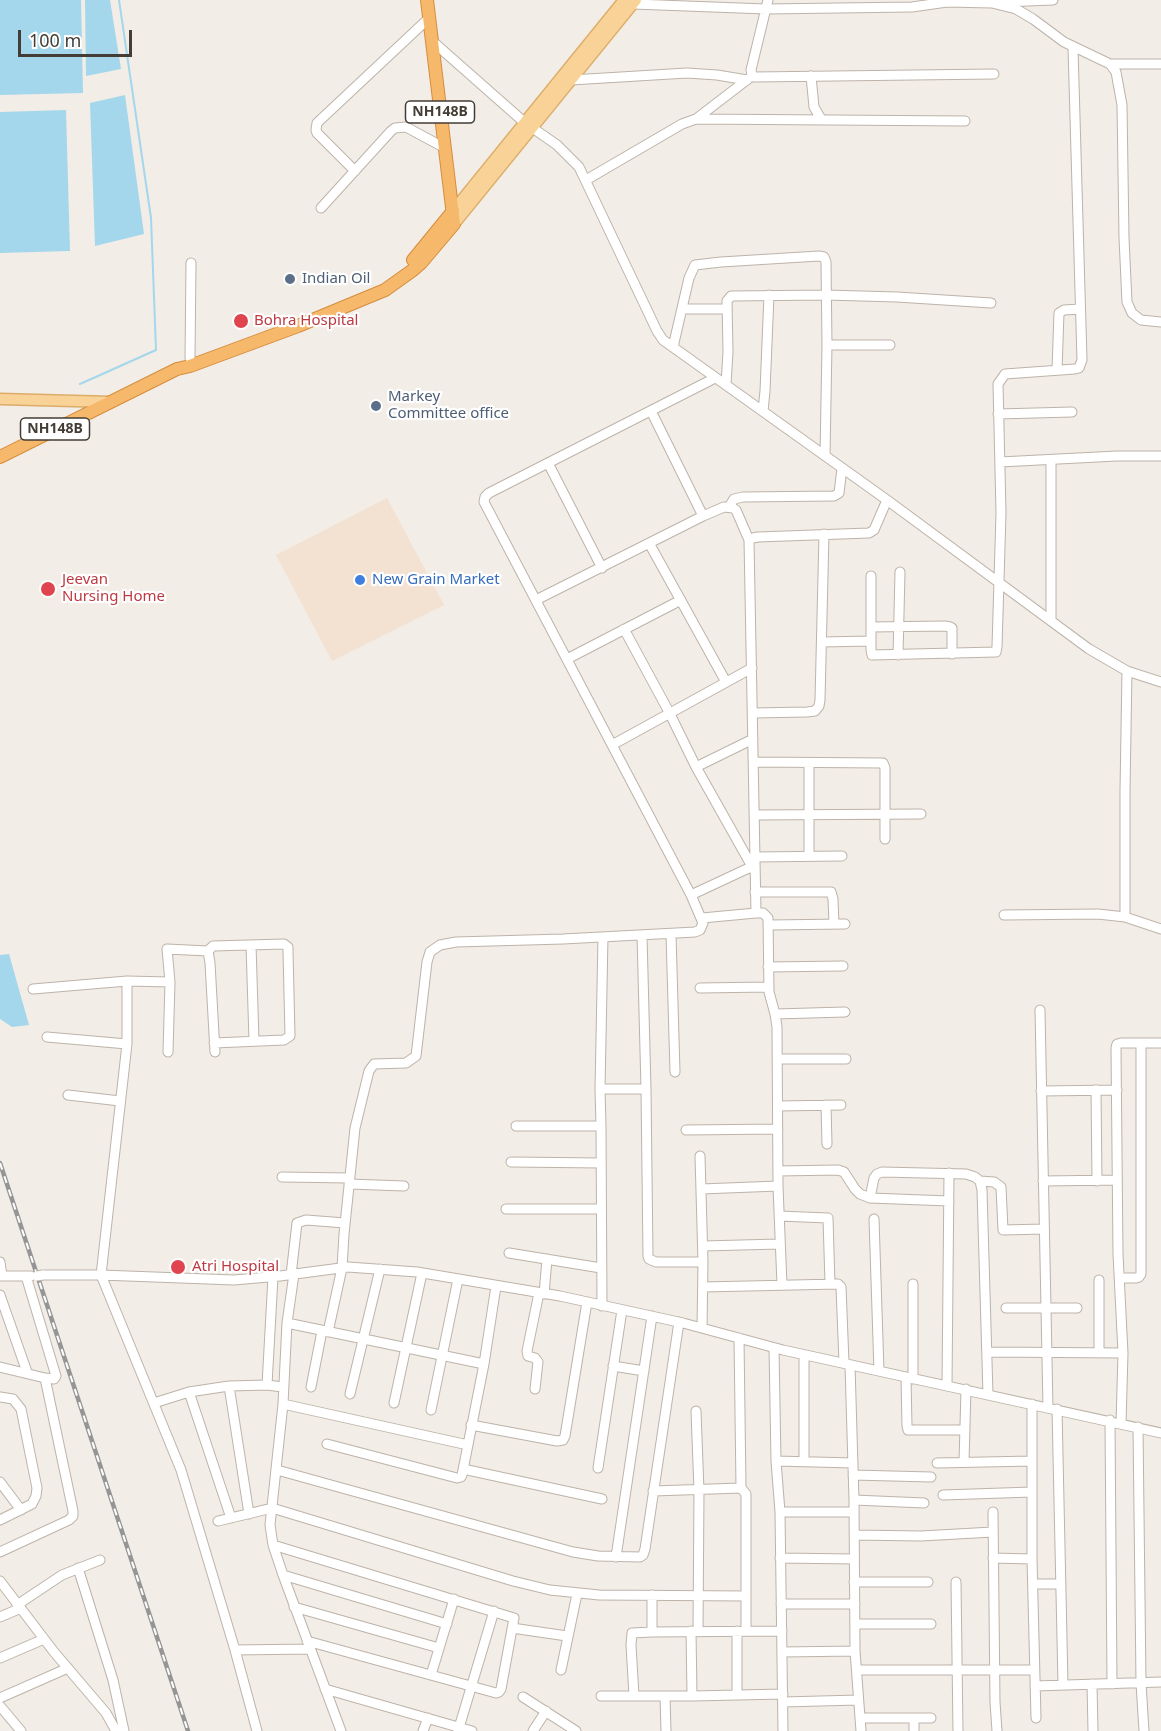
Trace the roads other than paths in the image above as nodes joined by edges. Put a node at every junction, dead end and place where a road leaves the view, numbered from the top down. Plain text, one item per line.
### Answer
1 (427, 0) edge
2 (934, 0) edge
3 (1053, 0) edge
4 (631, 1) edge
5 (1011, 1) edge
6 (947, 2) junction
7 (992, 3) junction
8 (767, 4) edge
9 (429, 18) junction
10 (431, 39) junction
11 (1073, 48) junction
12 (1110, 64) junction
13 (1161, 64) edge
14 (994, 74) dead end
15 (811, 76) junction
16 (750, 77) junction
17 (571, 80) junction
18 (696, 119) junction
19 (821, 119) junction
20 (965, 121) dead end
21 (528, 125) junction
22 (445, 148) junction
23 (355, 171) junction
24 (586, 180) junction
25 (321, 208) dead end
26 (453, 211) junction
27 (454, 224) junction
28 (191, 263) dead end
29 (411, 267) junction
30 (826, 295) junction
31 (769, 296) junction
32 (991, 303) dead end
33 (682, 309) junction
34 (727, 309) junction
35 (1080, 309) junction
36 (1161, 322) edge
37 (827, 345) junction
38 (890, 345) dead end
39 (673, 348) junction
40 (190, 358) junction
41 (177, 369) junction
42 (1057, 370) junction
43 (715, 378) junction
44 (726, 385) junction
45 (0, 399) edge
46 (111, 402) junction
47 (651, 411) junction
48 (763, 411) junction
49 (1072, 412) dead end
50 (998, 414) junction
51 (825, 456) junction
52 (1161, 456) edge
53 (0, 457) edge
54 (1051, 460) junction
55 (1000, 462) junction
56 (548, 463) junction
57 (842, 468) junction
58 (887, 500) junction
59 (729, 507) junction
60 (703, 516) junction
61 (824, 534) junction
62 (749, 540) junction
63 (650, 543) junction
64 (602, 568) junction
65 (900, 572) dead end
66 (871, 576) dead end
67 (999, 584) junction
68 (536, 600) junction
69 (681, 600) junction
70 (1051, 621) junction
71 (899, 626) junction
72 (871, 627) junction
73 (624, 629) junction
74 (871, 641) junction
75 (822, 642) junction
76 (952, 654) junction
77 (898, 655) junction
78 (567, 659) junction
79 (752, 668) junction
80 (1127, 671) junction
81 (726, 682) junction
82 (1161, 682) edge
83 (669, 712) junction
84 (753, 713) junction
85 (753, 739) junction
86 (612, 745) junction
87 (754, 762) junction
88 (809, 762) junction
89 (696, 767) junction
90 (885, 813) junction
91 (809, 814) junction
92 (921, 814) dead end
93 (754, 815) junction
94 (885, 838) dead end
95 (809, 856) junction
96 (842, 856) dead end
97 (754, 865) junction
98 (755, 892) junction
99 (691, 895) junction
100 (756, 913) junction
101 (1004, 915) dead end
102 (1125, 917) junction
103 (702, 918) junction
104 (834, 924) junction
105 (845, 924) dead end
106 (769, 925) junction
107 (1161, 929) edge
108 (671, 934) junction
109 (642, 935) junction
110 (603, 937) junction
111 (251, 945) junction
112 (208, 951) junction
113 (843, 966) dead end
114 (768, 967) junction
115 (126, 981) junction
116 (170, 982) junction
117 (768, 987) junction
118 (700, 988) dead end
119 (33, 989) dead end
120 (1040, 1010) dead end
121 (845, 1012) dead end
122 (775, 1014) junction
123 (47, 1037) dead end
124 (254, 1041) junction
125 (1141, 1043) junction
126 (1161, 1043) edge
127 (127, 1044) junction
128 (168, 1052) dead end
129 (777, 1059) junction
130 (846, 1059) dead end
131 (675, 1072) dead end
132 (600, 1089) junction
133 (646, 1089) junction
134 (1096, 1090) junction
135 (1117, 1090) junction
136 (1041, 1091) junction
137 (68, 1095) dead end
138 (120, 1101) junction
139 (826, 1105) junction
140 (841, 1105) dead end
141 (778, 1106) junction
142 (516, 1126) dead end
143 (602, 1126) junction
144 (778, 1129) junction
145 (686, 1130) dead end
146 (827, 1144) dead end
147 (700, 1156) dead end
148 (511, 1162) dead end
149 (601, 1163) junction
150 (778, 1171) junction
151 (949, 1173) junction
152 (282, 1177) dead end
153 (1097, 1180) junction
154 (1117, 1180) junction
155 (349, 1181) junction
156 (980, 1181) junction
157 (1043, 1181) junction
158 (404, 1186) dead end
159 (778, 1186) junction
160 (701, 1189) junction
161 (870, 1198) junction
162 (949, 1201) junction
163 (506, 1209) dead end
164 (600, 1209) junction
165 (779, 1216) junction
166 (874, 1219) dead end
167 (345, 1222) junction
168 (1044, 1229) junction
169 (779, 1244) junction
170 (703, 1246) junction
171 (509, 1253) dead end
172 (547, 1259) junction
173 (0, 1262) edge
174 (703, 1262) junction
175 (342, 1268) junction
176 (601, 1268) junction
177 (380, 1269) junction
178 (422, 1273) junction
179 (101, 1275) junction
180 (293, 1275) junction
181 (1, 1276) edge
182 (26, 1276) junction
183 (273, 1277) junction
184 (1119, 1278) junction
185 (458, 1279) junction
186 (1100, 1280) dead end
187 (830, 1284) junction
188 (913, 1284) dead end
189 (782, 1285) junction
190 (496, 1286) junction
191 (703, 1287) junction
192 (541, 1293) junction
193 (0, 1295) edge
194 (587, 1302) junction
195 (602, 1306) junction
196 (1006, 1308) dead end
197 (1045, 1308) junction
198 (1077, 1308) dead end
199 (622, 1310) junction
200 (652, 1316) junction
201 (679, 1322) junction
202 (287, 1323) junction
203 (702, 1328) junction
204 (325, 1331) junction
205 (739, 1338) junction
206 (363, 1339) junction
207 (406, 1348) junction
208 (774, 1348) junction
209 (987, 1352) junction
210 (1046, 1352) junction
211 (1099, 1352) junction
212 (1123, 1353) junction
213 (804, 1355) junction
214 (442, 1356) junction
215 (484, 1364) junction
216 (847, 1364) junction
217 (613, 1365) junction
218 (0, 1367) edge
219 (644, 1371) junction
220 (879, 1371) junction
221 (27, 1372) junction
222 (45, 1378) junction
223 (910, 1378) junction
224 (267, 1385) junction
225 (229, 1386) junction
226 (947, 1386) junction
227 (283, 1387) junction
228 (311, 1387) dead end
229 (535, 1389) dead end
230 (966, 1389) junction
231 (189, 1392) junction
232 (350, 1394) dead end
233 (988, 1395) junction
234 (0, 1396) edge
235 (154, 1403) junction
236 (394, 1403) dead end
237 (283, 1404) junction
238 (1032, 1404) junction
239 (1053, 1408) junction
240 (431, 1410) dead end
241 (696, 1410) dead end
242 (1110, 1420) junction
243 (1121, 1424) junction
244 (471, 1425) junction
245 (1138, 1427) junction
246 (965, 1430) junction
247 (1161, 1433) edge
248 (327, 1444) dead end
249 (468, 1445) junction
250 (776, 1461) junction
251 (804, 1461) junction
252 (1032, 1461) junction
253 (964, 1462) junction
254 (853, 1463) junction
255 (937, 1463) dead end
256 (598, 1468) dead end
257 (464, 1469) junction
258 (277, 1470) junction
259 (853, 1475) junction
260 (931, 1477) dead end
261 (0, 1482) edge
262 (741, 1488) junction
263 (653, 1491) junction
264 (699, 1491) junction
265 (1032, 1492) junction
266 (944, 1495) dead end
267 (602, 1499) dead end
268 (854, 1500) junction
269 (924, 1503) dead end
270 (272, 1508) junction
271 (21, 1510) junction
272 (780, 1512) junction
273 (854, 1512) junction
274 (993, 1512) dead end
275 (249, 1514) junction
276 (231, 1518) junction
277 (0, 1520) edge
278 (218, 1521) dead end
279 (993, 1532) junction
280 (854, 1535) junction
281 (273, 1545) junction
282 (0, 1552) edge
283 (616, 1557) junction
284 (780, 1558) junction
285 (993, 1558) junction
286 (854, 1559) junction
287 (1032, 1559) junction
288 (100, 1560) dead end
289 (78, 1568) junction
290 (283, 1575) junction
291 (0, 1581) edge
292 (854, 1582) junction
293 (928, 1582) dead end
294 (956, 1582) dead end
295 (1033, 1584) junction
296 (1061, 1584) junction
297 (577, 1594) junction
298 (652, 1595) junction
299 (699, 1596) junction
300 (747, 1596) junction
301 (454, 1599) junction
302 (781, 1604) junction
303 (855, 1604) junction
304 (19, 1606) junction
305 (294, 1607) junction
306 (494, 1611) junction
307 (0, 1617) edge
308 (447, 1624) junction
309 (855, 1624) junction
310 (931, 1624) dead end
311 (512, 1628) junction
312 (694, 1631) junction
313 (742, 1631) junction
314 (782, 1631) junction
315 (652, 1632) junction
316 (567, 1636) junction
317 (44, 1639) junction
318 (309, 1645) junction
319 (439, 1648) junction
320 (235, 1650) junction
321 (855, 1651) junction
322 (782, 1652) junction
323 (0, 1658) edge
324 (68, 1668) junction
325 (561, 1670) dead end
326 (857, 1670) junction
327 (1034, 1670) junction
328 (957, 1671) junction
329 (994, 1671) junction
330 (431, 1675) junction
331 (1141, 1683) junction
332 (1161, 1683) edge
333 (1092, 1684) junction
334 (1112, 1684) junction
335 (1063, 1685) junction
336 (1035, 1686) junction
337 (471, 1687) junction
338 (325, 1689) junction
339 (737, 1695) junction
340 (602, 1696) dead end
341 (634, 1696) junction
342 (665, 1696) junction
343 (692, 1696) junction
344 (523, 1697) dead end
345 (0, 1698) edge
346 (783, 1698) junction
347 (858, 1700) junction
348 (0, 1707) edge
349 (546, 1711) junction
350 (428, 1718) junction
351 (860, 1718) junction
352 (914, 1718) junction
353 (931, 1718) dead end
354 (1036, 1718) dead end
355 (458, 1729) edge
356 (21, 1731) edge
357 (116, 1731) edge
358 (124, 1731) edge
359 (257, 1731) edge
360 (340, 1731) edge
361 (423, 1731) edge
362 (472, 1731) edge
363 (533, 1731) edge
364 (576, 1731) edge
365 (666, 1731) edge
366 (783, 1731) edge
367 (861, 1731) edge
368 (914, 1731) edge
369 (958, 1731) edge
370 (997, 1731) edge
371 (1093, 1731) edge
372 (1144, 1731) edge

1 - 9 highway, NH148B
2 - 6 street
3 - 5 street
4 - 8 street
4 - 17 main road
4 - 21 main road
5 - 7 street
6 - 7 street
6 - 8 street
7 - 11 street
8 - 16 street
9 - 10 highway, NH148B
9 - 23 street
10 - 21 street
10 - 22 highway, NH148B
11 - 12 street
11 - 35 street
12 - 13 street
12 - 36 street
14 - 15 street
15 - 16 street
15 - 19 street
16 - 17 street
16 - 18 street
17 - 21 main road
18 - 19 street
18 - 24 street
19 - 20 street
21 - 24 street
21 - 26 main road
21 - 27 main road
22 - 23 street
22 - 26 highway, NH148B
23 - 25 street
24 - 39 street
26 - 27 highway, NH148B
26 - 29 highway, NH148B
27 - 29 highway, NH148B
28 - 40 street
29 - 40 highway, NH148B
29 - 41 highway, NH148B
30 - 31 street
30 - 32 street
30 - 33 street
30 - 37 street
31 - 34 street
31 - 48 street
33 - 34 street
33 - 39 street
34 - 44 street
35 - 42 street
35 - 42 street
37 - 38 street
37 - 51 street
39 - 43 street
40 - 41 highway, NH148B
41 - 46 highway, NH148B
42 - 50 street
43 - 44 street
43 - 47 street
44 - 48 street
45 - 46 main road
46 - 53 highway, NH148B
47 - 56 street
47 - 60 street
48 - 51 street
49 - 50 street
50 - 55 street
51 - 57 street
52 - 54 street
54 - 55 street
54 - 70 street
55 - 67 street
56 - 64 street
56 - 68 street
57 - 58 street
57 - 59 street
58 - 61 street
58 - 67 street
59 - 60 street
59 - 62 street
60 - 63 street
61 - 62 street
61 - 75 street
62 - 79 street
63 - 64 street
63 - 69 street
64 - 68 street
65 - 71 street
66 - 72 street
67 - 70 street
67 - 76 street
68 - 78 street
69 - 73 street
69 - 81 street
70 - 80 street
71 - 72 street
71 - 76 street
71 - 77 street
72 - 74 street
73 - 78 street
73 - 83 street
74 - 75 street
74 - 77 street
75 - 84 street
76 - 77 street
78 - 86 street
79 - 81 street
79 - 84 street
80 - 82 street
80 - 102 street
81 - 83 street
83 - 86 street
83 - 89 street
84 - 85 street
85 - 87 street
85 - 89 street
86 - 99 street
87 - 88 street
87 - 93 street
88 - 90 street
88 - 91 street
89 - 97 street
90 - 91 street
90 - 92 street
90 - 94 street
91 - 93 street
91 - 95 street
93 - 97 street
95 - 96 street
95 - 97 street
97 - 98 street
97 - 99 street
98 - 100 street
98 - 104 street
99 - 103 street
100 - 103 street
100 - 106 street
101 - 102 street
102 - 107 street
103 - 108 street
104 - 105 street
104 - 106 street
106 - 114 street
108 - 109 street
108 - 131 street
109 - 110 street
109 - 133 street
110 - 132 street
110 - 155 street
111 - 112 street
111 - 124 street
111 - 124 street
112 - 116 street
112 - 124 street
113 - 114 street
114 - 117 street
115 - 116 street
115 - 119 street
115 - 127 street
116 - 128 street
117 - 118 street
117 - 122 street
120 - 136 street
121 - 122 street
122 - 129 street
123 - 127 street
125 - 126 street
125 - 135 street
125 - 184 street
127 - 138 street
129 - 130 street
129 - 141 street
132 - 133 street
132 - 143 street
133 - 174 street
134 - 135 street
134 - 136 street
134 - 153 street
135 - 154 street
136 - 157 street
137 - 138 street
138 - 179 street
139 - 140 street
139 - 141 street
139 - 146 street
141 - 144 street
142 - 143 street
143 - 149 street
144 - 145 street
144 - 150 street
147 - 160 street
148 - 149 street
149 - 164 street
150 - 159 street
150 - 161 street
151 - 156 street
151 - 161 street
151 - 162 street
152 - 155 street
153 - 154 street
153 - 157 street
154 - 184 street
155 - 158 street
155 - 167 street
156 - 168 street
156 - 209 street
157 - 168 street
159 - 160 street
159 - 165 street
160 - 170 street
161 - 162 street
162 - 226 street
163 - 164 street
164 - 176 street
165 - 169 street
165 - 187 street
166 - 220 street
167 - 175 street
167 - 180 street
168 - 197 street
169 - 170 street
169 - 189 street
170 - 174 street
171 - 172 street
172 - 176 street
172 - 192 street
173 - 181 street
174 - 191 street
175 - 177 street
175 - 180 street
175 - 204 street
176 - 195 street
177 - 178 street
177 - 206 street
178 - 185 street
178 - 207 street
179 - 182 street
179 - 183 street
179 - 235 street
180 - 183 street
180 - 202 street
181 - 182 street
182 - 222 street
183 - 224 street
184 - 212 street
185 - 190 street
185 - 214 street
186 - 211 street
187 - 189 street
187 - 216 street
188 - 223 street
189 - 191 street
190 - 192 street
190 - 215 street
191 - 203 street
192 - 194 street
192 - 229 street
193 - 221 street
194 - 195 street
194 - 244 street
195 - 199 street
196 - 197 street
197 - 198 street
197 - 210 street
199 - 200 street
199 - 217 street
200 - 201 street
200 - 219 street
201 - 203 street
201 - 263 street
202 - 204 street
202 - 227 street
203 - 205 street
204 - 206 street
204 - 228 street
205 - 208 street
205 - 262 street
206 - 207 street
206 - 232 street
207 - 214 street
207 - 236 street
208 - 213 street
208 - 250 street
209 - 210 street
209 - 233 street
210 - 211 street
210 - 239 street
211 - 212 street
212 - 243 street
213 - 216 street
213 - 251 street
214 - 215 street
214 - 240 street
215 - 244 street
216 - 220 street
216 - 254 street
217 - 219 street
217 - 256 street
218 - 221 street
219 - 283 street
220 - 223 street
221 - 222 street
222 - 282 street
223 - 226 street
223 - 246 street
224 - 225 street
224 - 227 street
225 - 231 street
225 - 275 street
226 - 230 street
227 - 237 street
230 - 233 street
230 - 246 street
231 - 235 street
231 - 276 street
233 - 238 street
234 - 271 street
235 - 320 street
237 - 249 street
237 - 258 street
238 - 239 street
238 - 252 street
239 - 242 street
239 - 296 street
241 - 264 street
242 - 243 street
242 - 334 street
243 - 245 street
244 - 249 street
245 - 247 street
245 - 331 street
246 - 253 street
248 - 257 street
249 - 257 street
250 - 251 street
250 - 272 street
251 - 254 street
252 - 253 street
252 - 265 street
253 - 255 street
254 - 259 street
257 - 267 street
258 - 270 street
258 - 283 street
259 - 260 street
259 - 268 street
261 - 271 street
262 - 264 street
262 - 300 street
263 - 264 street
263 - 283 street
264 - 299 street
265 - 266 street
265 - 287 street
268 - 269 street
268 - 273 street
270 - 275 street
270 - 281 street
270 - 297 street
271 - 277 street
272 - 273 street
272 - 284 street
273 - 280 street
274 - 279 street
275 - 276 street
276 - 278 street
279 - 280 street
279 - 285 street
280 - 286 street
281 - 290 street
281 - 301 street
284 - 286 street
284 - 302 street
285 - 287 street
285 - 329 street
286 - 292 street
287 - 295 street
288 - 289 street
289 - 304 street
289 - 358 street
290 - 305 street
290 - 308 street
291 - 304 street
292 - 293 street
292 - 303 street
294 - 328 street
295 - 296 street
295 - 327 street
296 - 335 street
297 - 298 street
297 - 316 street
298 - 299 street
298 - 315 street
299 - 300 street
299 - 312 street
300 - 313 street
301 - 306 street
301 - 308 street
302 - 303 street
302 - 314 street
303 - 309 street
304 - 307 street
304 - 317 street
305 - 318 street
305 - 319 street
306 - 311 street
306 - 337 street
308 - 319 street
309 - 310 street
309 - 321 street
311 - 316 street
311 - 337 street
312 - 313 street
312 - 315 street
312 - 343 street
313 - 314 street
313 - 339 street
314 - 322 street
315 - 341 street
316 - 325 street
317 - 323 street
317 - 324 street
318 - 320 street
318 - 330 street
318 - 338 street
319 - 330 street
320 - 359 street
321 - 322 street
321 - 326 street
322 - 346 street
324 - 345 street
324 - 357 street
326 - 328 street
326 - 347 street
327 - 329 street
327 - 336 street
328 - 329 street
328 - 369 street
329 - 370 street
330 - 337 street
331 - 332 street
331 - 334 street
331 - 372 street
333 - 334 street
333 - 335 street
333 - 371 street
335 - 336 street
336 - 354 street
337 - 355 street
338 - 350 street
338 - 360 street
339 - 343 street
339 - 346 street
340 - 341 street
341 - 342 street
342 - 343 street
342 - 365 street
344 - 349 street
346 - 347 street
346 - 366 street
347 - 351 street
348 - 356 street
349 - 363 street
349 - 364 street
350 - 355 street
350 - 361 street
351 - 352 street
351 - 367 street
352 - 353 street
352 - 368 street
355 - 362 street

